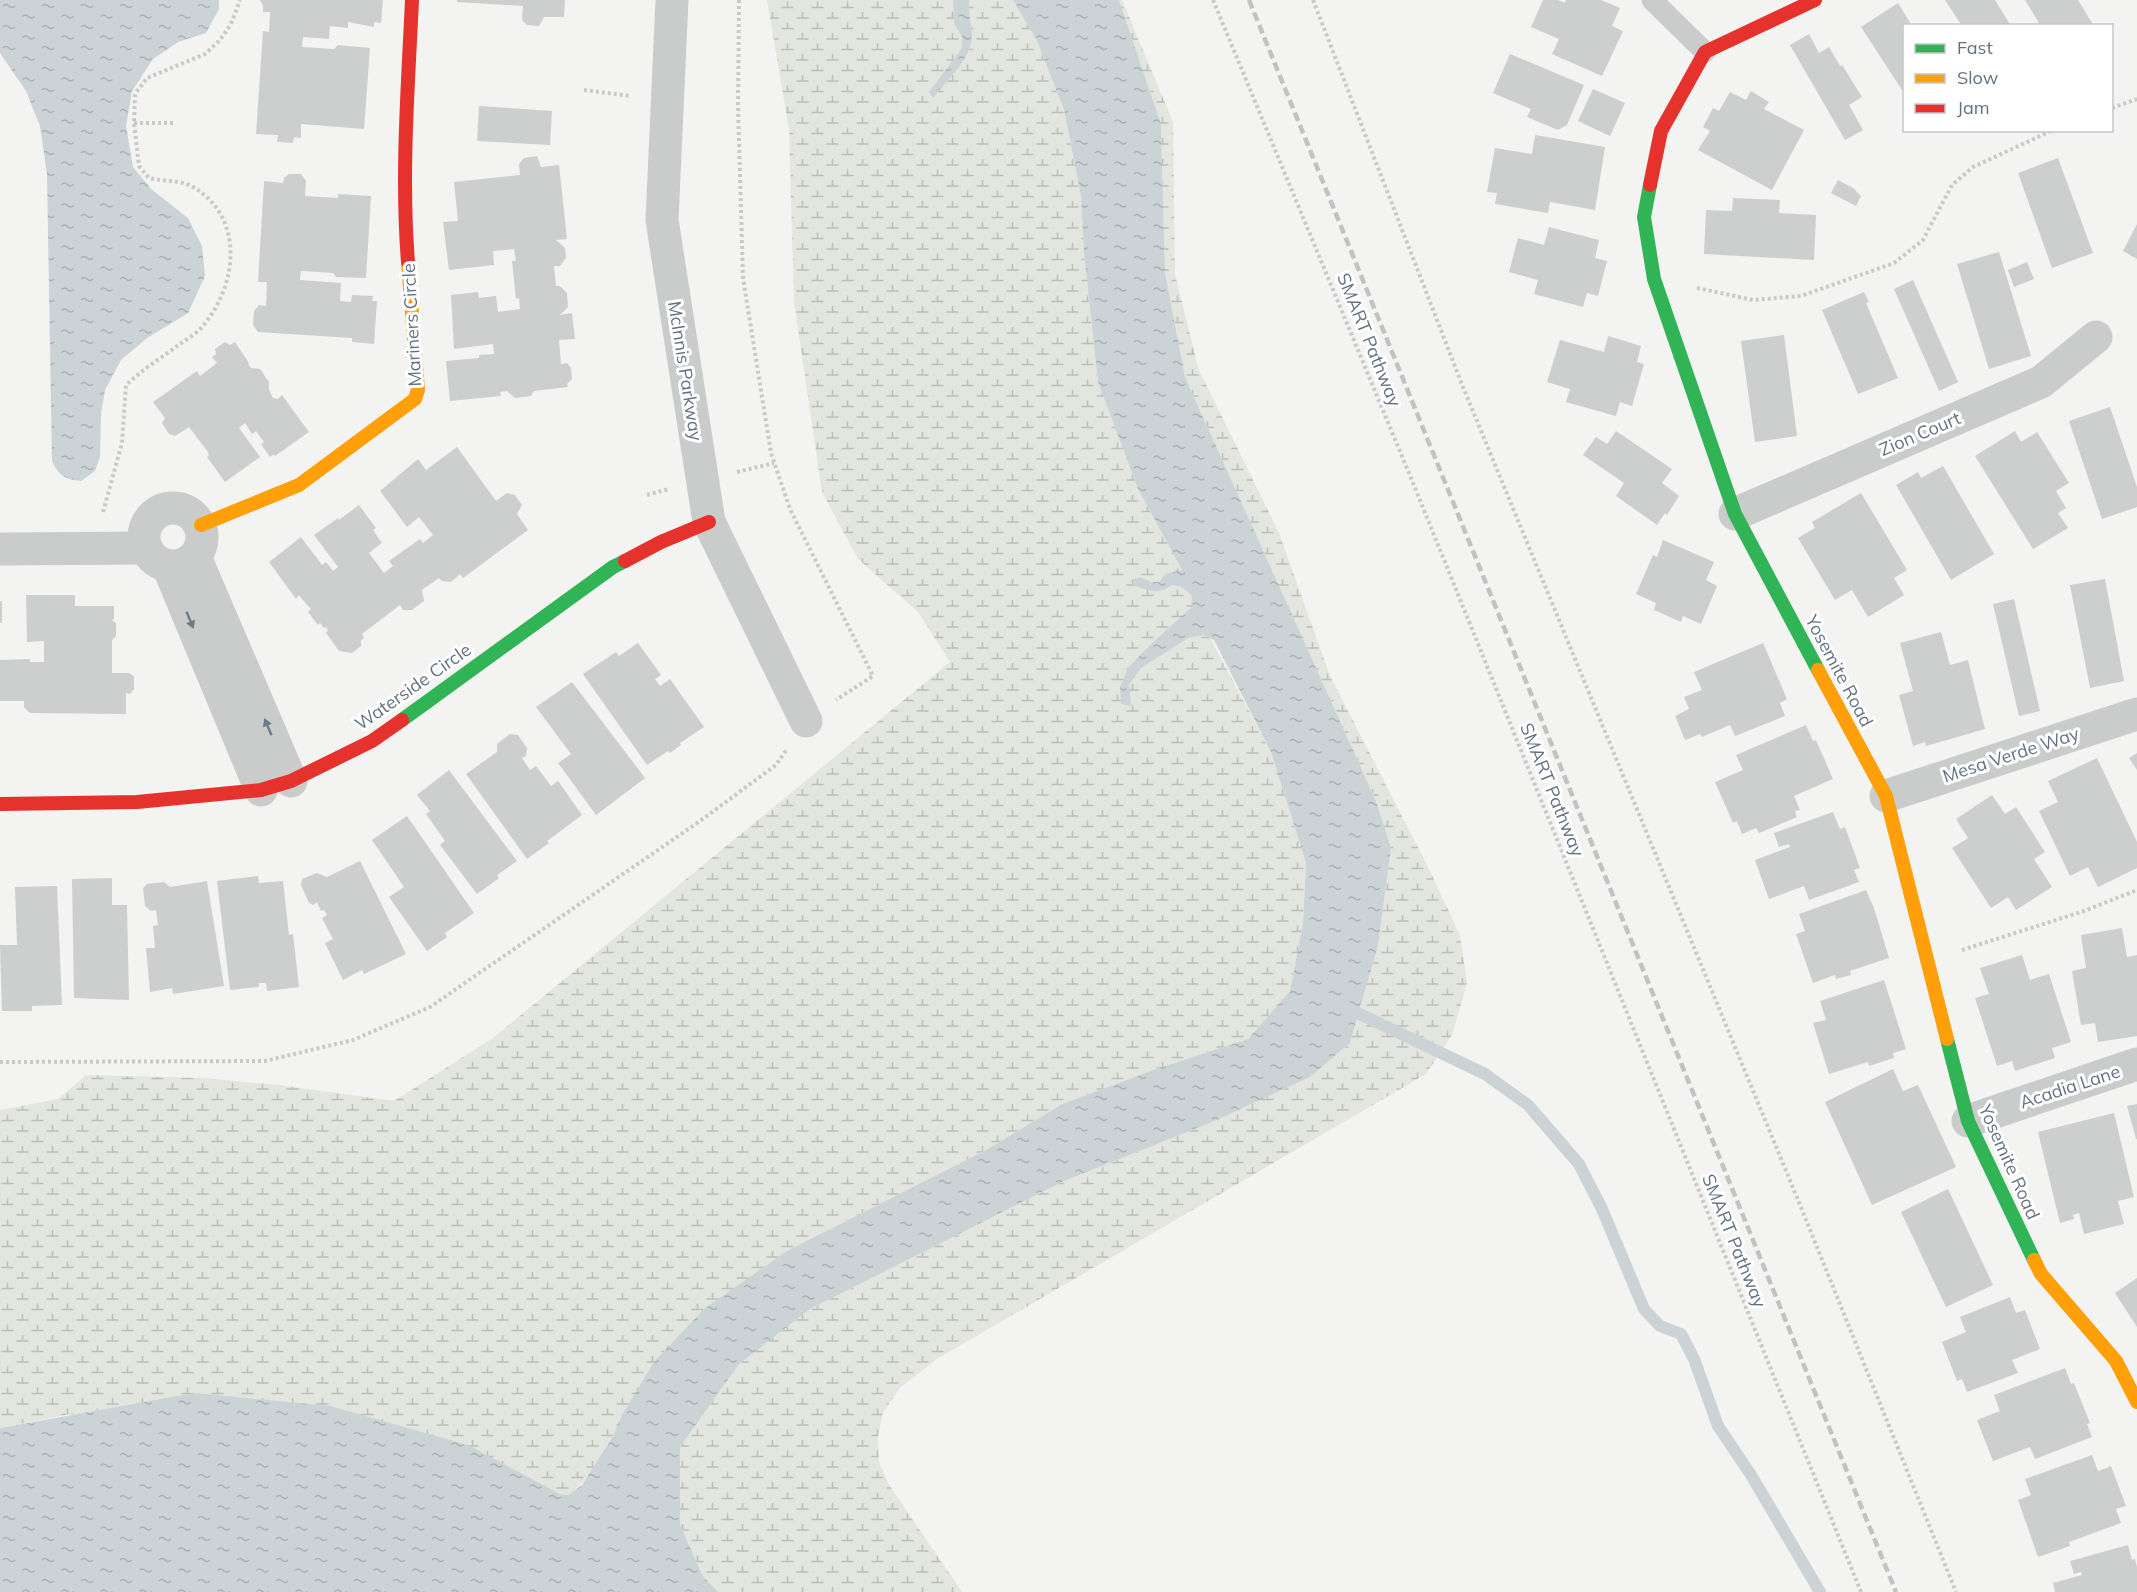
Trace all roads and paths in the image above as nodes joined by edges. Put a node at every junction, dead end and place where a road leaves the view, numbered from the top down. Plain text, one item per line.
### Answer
1 (240, 0) edge
2 (412, 0) edge
3 (672, 0) edge
4 (739, 0) edge
5 (1213, 0) edge
6 (1313, 0) edge
7 (1652, 0) edge
8 (1815, 0) edge
9 (1705, 52) junction
10 (584, 90) dead end
11 (667, 98) junction
12 (2137, 99) edge
13 (2113, 108) edge
14 (134, 123) junction
15 (176, 123) dead end
16 (2049, 132) edge
17 (1654, 279) junction
18 (2096, 337) dead end
19 (1735, 514) junction
20 (709, 522) junction
21 (201, 525) junction
22 (99, 548) junction
23 (0, 549) edge
24 (169, 557) junction
25 (2137, 714) edge
26 (806, 721) junction
27 (276, 785) junction
28 (1886, 796) junction
29 (0, 804) edge
30 (2137, 890) edge
31 (1927, 960) junction
32 (0, 1062) edge
33 (2137, 1064) edge
34 (1968, 1120) junction
35 (2137, 1402) edge
36 (1861, 1592) edge
37 (1956, 1592) edge

1 - 14 path
2 - 21 street, Mariners Circle
3 - 11 street, McInnis Parkway
4 - 26 path
5 - 36 path, SMART Pathway
6 - 37 path
7 - 9 lane
8 - 9 street
9 - 17 street, Yosemite Road
10 - 11 path
11 - 20 street, McInnis Parkway
12 - 13 path
14 - 15 path
14 - 22 path
16 - 17 path
17 - 19 street, Yosemite Road
18 - 19 street, Zion Court
19 - 28 street, Yosemite Road
20 - 26 street, McInnis Parkway
20 - 27 street, Waterside Circle
21 - 24 street
21 - 24 street
22 - 23 street
22 - 24 street
24 - 27 street
25 - 28 street, Mesa Verde Way
26 - 32 path
27 - 29 street, Waterside Circle
28 - 31 street, Yosemite Road
30 - 31 path
31 - 34 street, Yosemite Road
33 - 34 street, Acadia Lane
34 - 35 street, Yosemite Road

